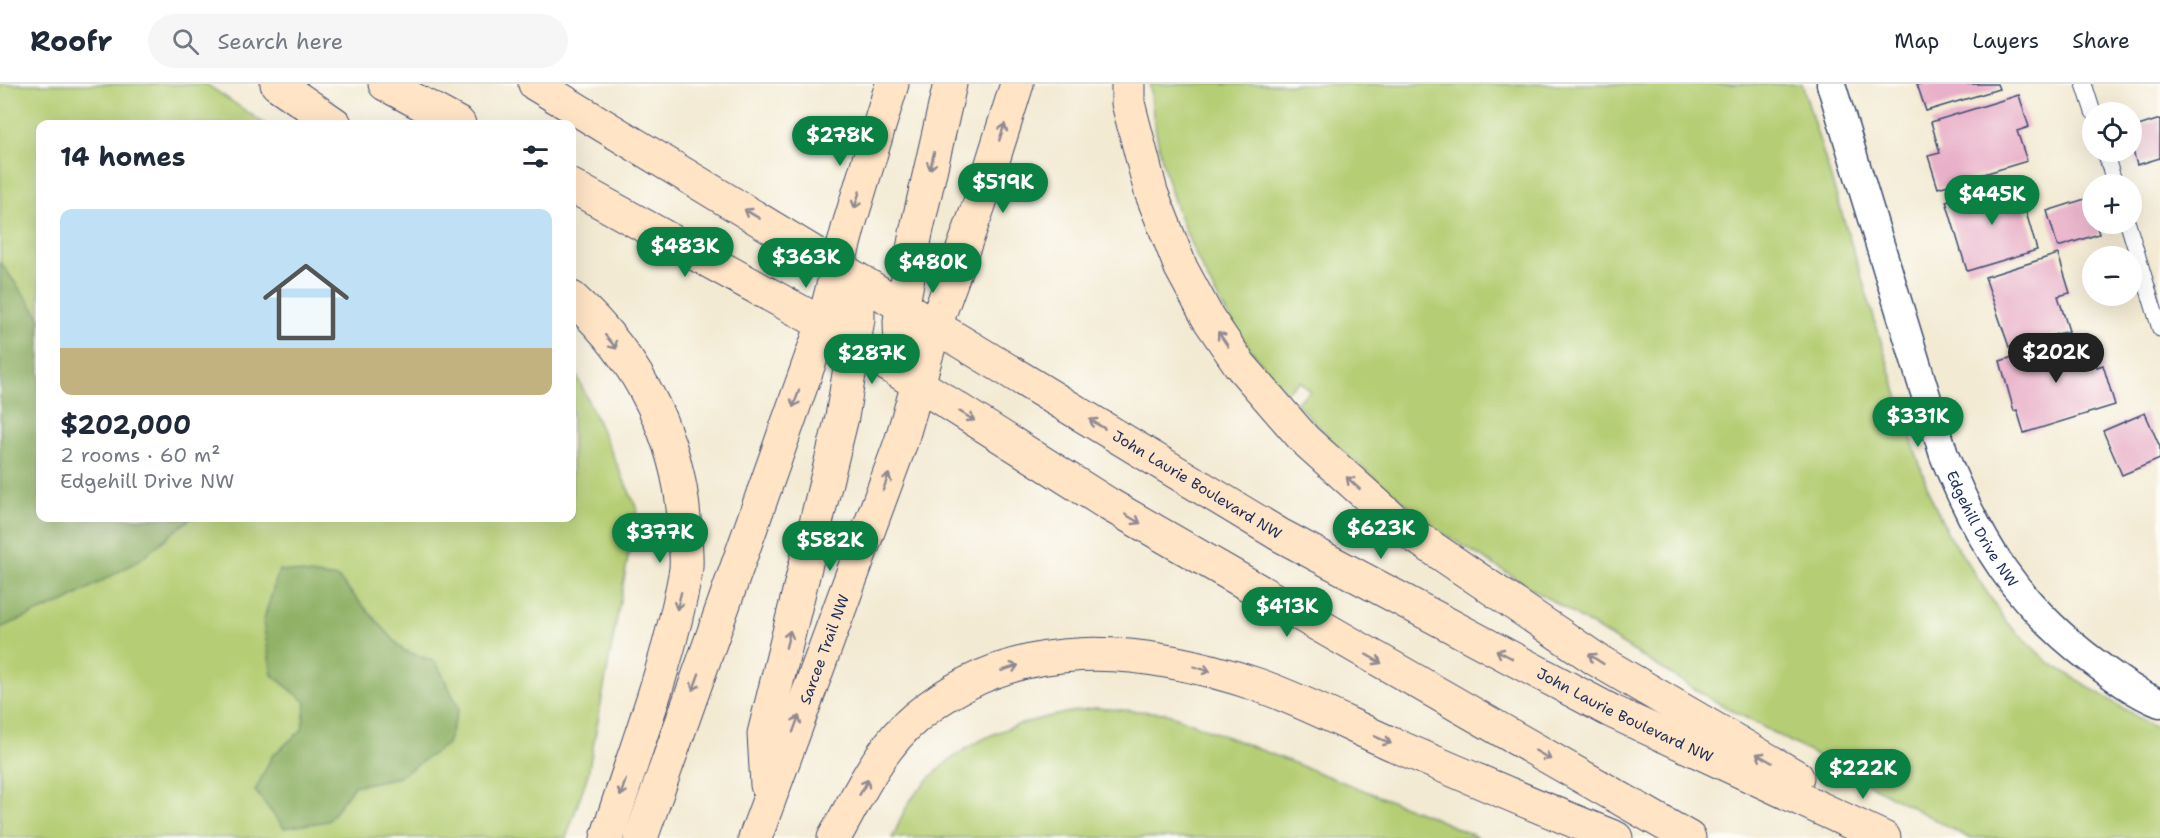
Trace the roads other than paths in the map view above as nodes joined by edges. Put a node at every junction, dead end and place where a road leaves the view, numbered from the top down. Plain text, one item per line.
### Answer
1 (277, 84) edge
2 (385, 84) edge
3 (535, 84) edge
4 (892, 84) edge
5 (950, 84) edge
6 (1017, 84) edge
7 (1128, 84) edge
8 (1831, 84) edge
9 (2084, 84) edge
10 (2090, 102) edge
11 (329, 120) edge
12 (452, 120) edge
13 (576, 188) edge
14 (2130, 234) edge
15 (838, 266) junction
16 (576, 303) edge
17 (903, 305) junction
18 (823, 324) junction
19 (935, 326) junction
20 (2160, 329) edge
21 (853, 343) junction
22 (918, 384) junction
23 (2160, 703) edge
24 (768, 799) junction
25 (1820, 809) junction
26 (607, 838) edge
27 (641, 838) edge
28 (755, 838) edge
29 (834, 838) edge
30 (1616, 838) edge
31 (1689, 838) edge
32 (1884, 838) edge

1 - 11 main road
2 - 12 main road
15 -> 3 main road, John Laurie Boulevard NW
4 -> 15 main road
5 -> 17 main road
19 -> 6 main road, Sarcee Trail NW
25 -> 7 main road
8 - 23 street, Edgehill Drive NW
9 - 10 lane
13 - 18 main road
14 - 20 lane
15 - 17 main road, John Laurie Boulevard NW
15 - 18 main road
15 - 21 main road
16 -> 26 main road
17 - 19 main road, John Laurie Boulevard NW
17 - 22 main road
18 - 21 main road
18 -> 27 main road
19 - 22 main road, Sarcee Trail NW
25 -> 19 main road, John Laurie Boulevard NW
21 - 22 main road
24 -> 21 main road
24 -> 22 main road, Sarcee Trail NW
22 -> 31 main road
24 - 28 main road, Sarcee Trail NW
25 - 32 main road, John Laurie Boulevard NW
29 -> 30 main road

